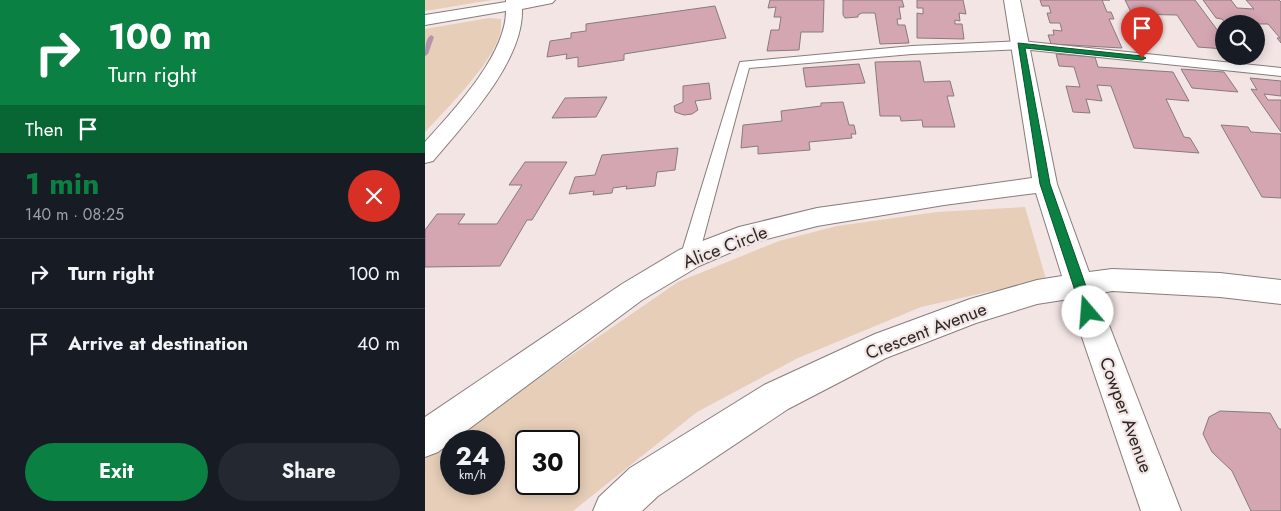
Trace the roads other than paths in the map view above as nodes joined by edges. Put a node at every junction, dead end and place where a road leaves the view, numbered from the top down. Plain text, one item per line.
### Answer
1 (547, 0) edge
2 (1012, 0) edge
3 (514, 2) edge
4 (425, 20) edge
5 (1021, 45) junction
6 (1281, 72) edge
7 (425, 156) edge
8 (1045, 184) junction
9 (689, 258) junction
10 (1079, 284) junction
11 (1281, 292) edge
12 (425, 439) edge
13 (613, 511) edge
14 (1161, 511) edge

1 - 3 street
2 - 5 street, Cowper Avenue
3 - 4 street
3 - 7 street
5 - 6 lane
5 - 8 street, Cowper Avenue
5 - 9 lane
8 - 9 street, Alice Circle
8 - 10 street, Cowper Avenue
9 - 12 street, Alice Circle
10 - 11 street, Crescent Avenue
10 - 13 street, Crescent Avenue
10 - 14 street, Cowper Avenue

